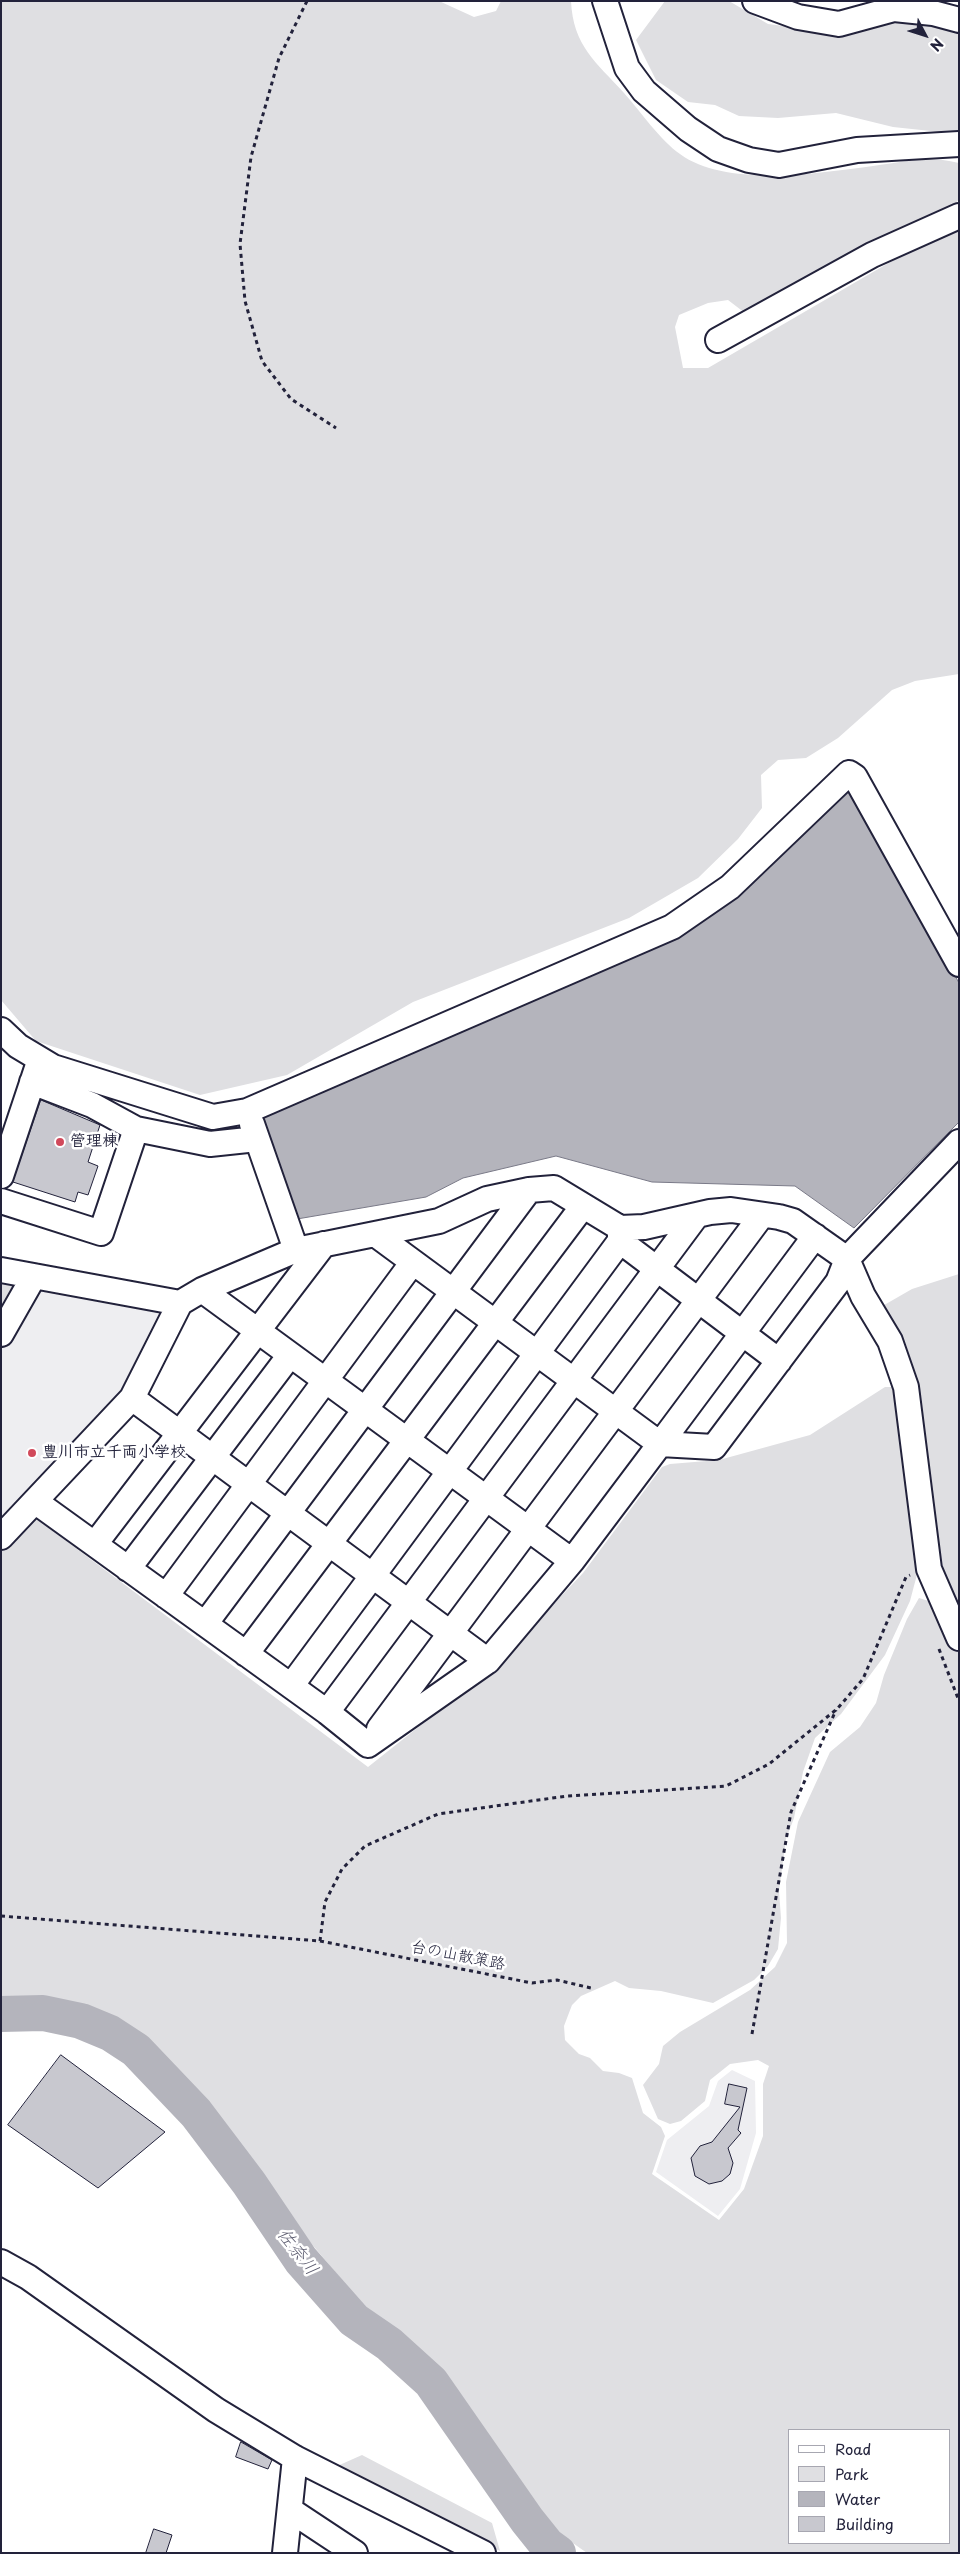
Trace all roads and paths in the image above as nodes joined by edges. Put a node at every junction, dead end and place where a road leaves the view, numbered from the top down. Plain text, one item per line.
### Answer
1 (307, 1) edge
2 (605, 1) edge
3 (755, 1) edge
4 (799, 9) edge
5 (959, 20) edge
6 (959, 144) edge
7 (959, 216) edge
8 (718, 340) dead end
9 (336, 428) dead end
10 (959, 964) edge
11 (1, 1030) edge
12 (36, 1072) junction
13 (247, 1111) junction
14 (136, 1129) junction
15 (257, 1139) junction
16 (959, 1142) edge
17 (1, 1176) edge
18 (529, 1190) junction
19 (1, 1201) edge
20 (583, 1206) junction
21 (697, 1215) junction
22 (762, 1215) junction
23 (374, 1234) junction
24 (620, 1234) junction
25 (816, 1236) junction
26 (324, 1244) junction
27 (296, 1250) junction
28 (847, 1259) junction
29 (413, 1262) junction
30 (657, 1269) junction
31 (1, 1270) edge
32 (34, 1276) junction
33 (202, 1290) junction
34 (453, 1292) junction
35 (699, 1300) junction
36 (180, 1303) junction
37 (495, 1323) junction
38 (258, 1331) junction
39 (1, 1334) edge
40 (743, 1334) junction
41 (290, 1354) junction
42 (537, 1354) junction
43 (779, 1361) junction
44 (326, 1380) junction
45 (574, 1381) junction
46 (132, 1398) junction
47 (365, 1409) junction
48 (616, 1412) junction
49 (180, 1433) junction
50 (407, 1440) junction
51 (660, 1444) junction
52 (212, 1458) junction
53 (450, 1471) junction
54 (249, 1484) junction
55 (487, 1498) junction
56 (36, 1502) junction
57 (288, 1513) junction
58 (528, 1528) junction
59 (1, 1537) edge
60 (95, 1544) junction
61 (329, 1544) junction
62 (572, 1561) junction
63 (128, 1569) junction
64 (929, 1569) junction
65 (372, 1576) junction
66 (166, 1596) junction
67 (409, 1603) junction
68 (205, 1624) junction
69 (449, 1633) junction
70 (959, 1638) edge
71 (246, 1654) junction
72 (488, 1661) junction
73 (291, 1686) junction
74 (837, 1709) junction
75 (327, 1712) junction
76 (368, 1744) junction
77 (1, 1916) edge
78 (320, 1941) junction
79 (590, 1988) dead end
80 (752, 2034) dead end
81 (1, 2262) edge
82 (295, 2458) junction
83 (290, 2510) junction
84 (285, 2553) edge
85 (355, 2553) edge
86 (483, 2553) edge

1 - 9 path
2 - 6 street
3 - 4 street
4 - 5 street
7 - 8 street
10 - 13 street
11 - 12 street
12 - 13 street
12 - 14 street
12 - 17 street
13 - 15 street
14 - 15 street
14 - 19 street
15 - 27 street
16 - 28 street
18 - 20 street
18 - 23 street
18 - 34 street
20 - 24 street
20 - 37 street
21 - 22 street
21 - 24 street
21 - 30 street
22 - 25 street
22 - 35 street
23 - 26 street
23 - 29 street
24 - 30 street
24 - 42 street
25 - 28 street
25 - 40 street
26 - 27 street
26 - 38 street
27 - 33 street
28 - 43 street
28 - 64 street
29 - 34 street
29 - 44 street
30 - 35 street
30 - 45 street
31 - 32 street
32 - 36 street
32 - 39 street
33 - 36 street
33 - 38 street
34 - 37 street
34 - 47 street
35 - 40 street
35 - 48 street
36 - 46 street
37 - 42 street
37 - 50 street
38 - 41 street
38 - 49 street
40 - 43 street
40 - 51 street
41 - 44 street
41 - 52 street
42 - 45 street
42 - 53 street
43 - 51 street
44 - 47 street
44 - 54 street
45 - 48 street
45 - 55 street
46 - 49 street
46 - 56 street
47 - 50 street
47 - 57 street
48 - 51 street
48 - 58 street
49 - 52 street
49 - 60 street
50 - 53 street
50 - 61 street
51 - 62 street
52 - 54 street
52 - 63 street
53 - 55 street
53 - 65 street
54 - 57 street
54 - 66 street
55 - 58 street
55 - 67 street
56 - 59 street
56 - 60 street
57 - 61 street
57 - 68 street
58 - 62 street
58 - 69 street
60 - 63 street
61 - 65 street
61 - 71 street
62 - 72 street
63 - 66 street
64 - 70 street
64 - 74 path
65 - 67 street
65 - 73 street
66 - 68 street
67 - 69 street
67 - 75 street
68 - 71 street
69 - 72 street
69 - 76 street
71 - 73 street
72 - 76 street
73 - 75 street
74 - 78 path
74 - 80 path
75 - 76 street
77 - 78 path, 台の山散策路
78 - 79 path, 台の山散策路
81 - 82 street
82 - 83 street
82 - 86 street
83 - 84 street
83 - 85 street

